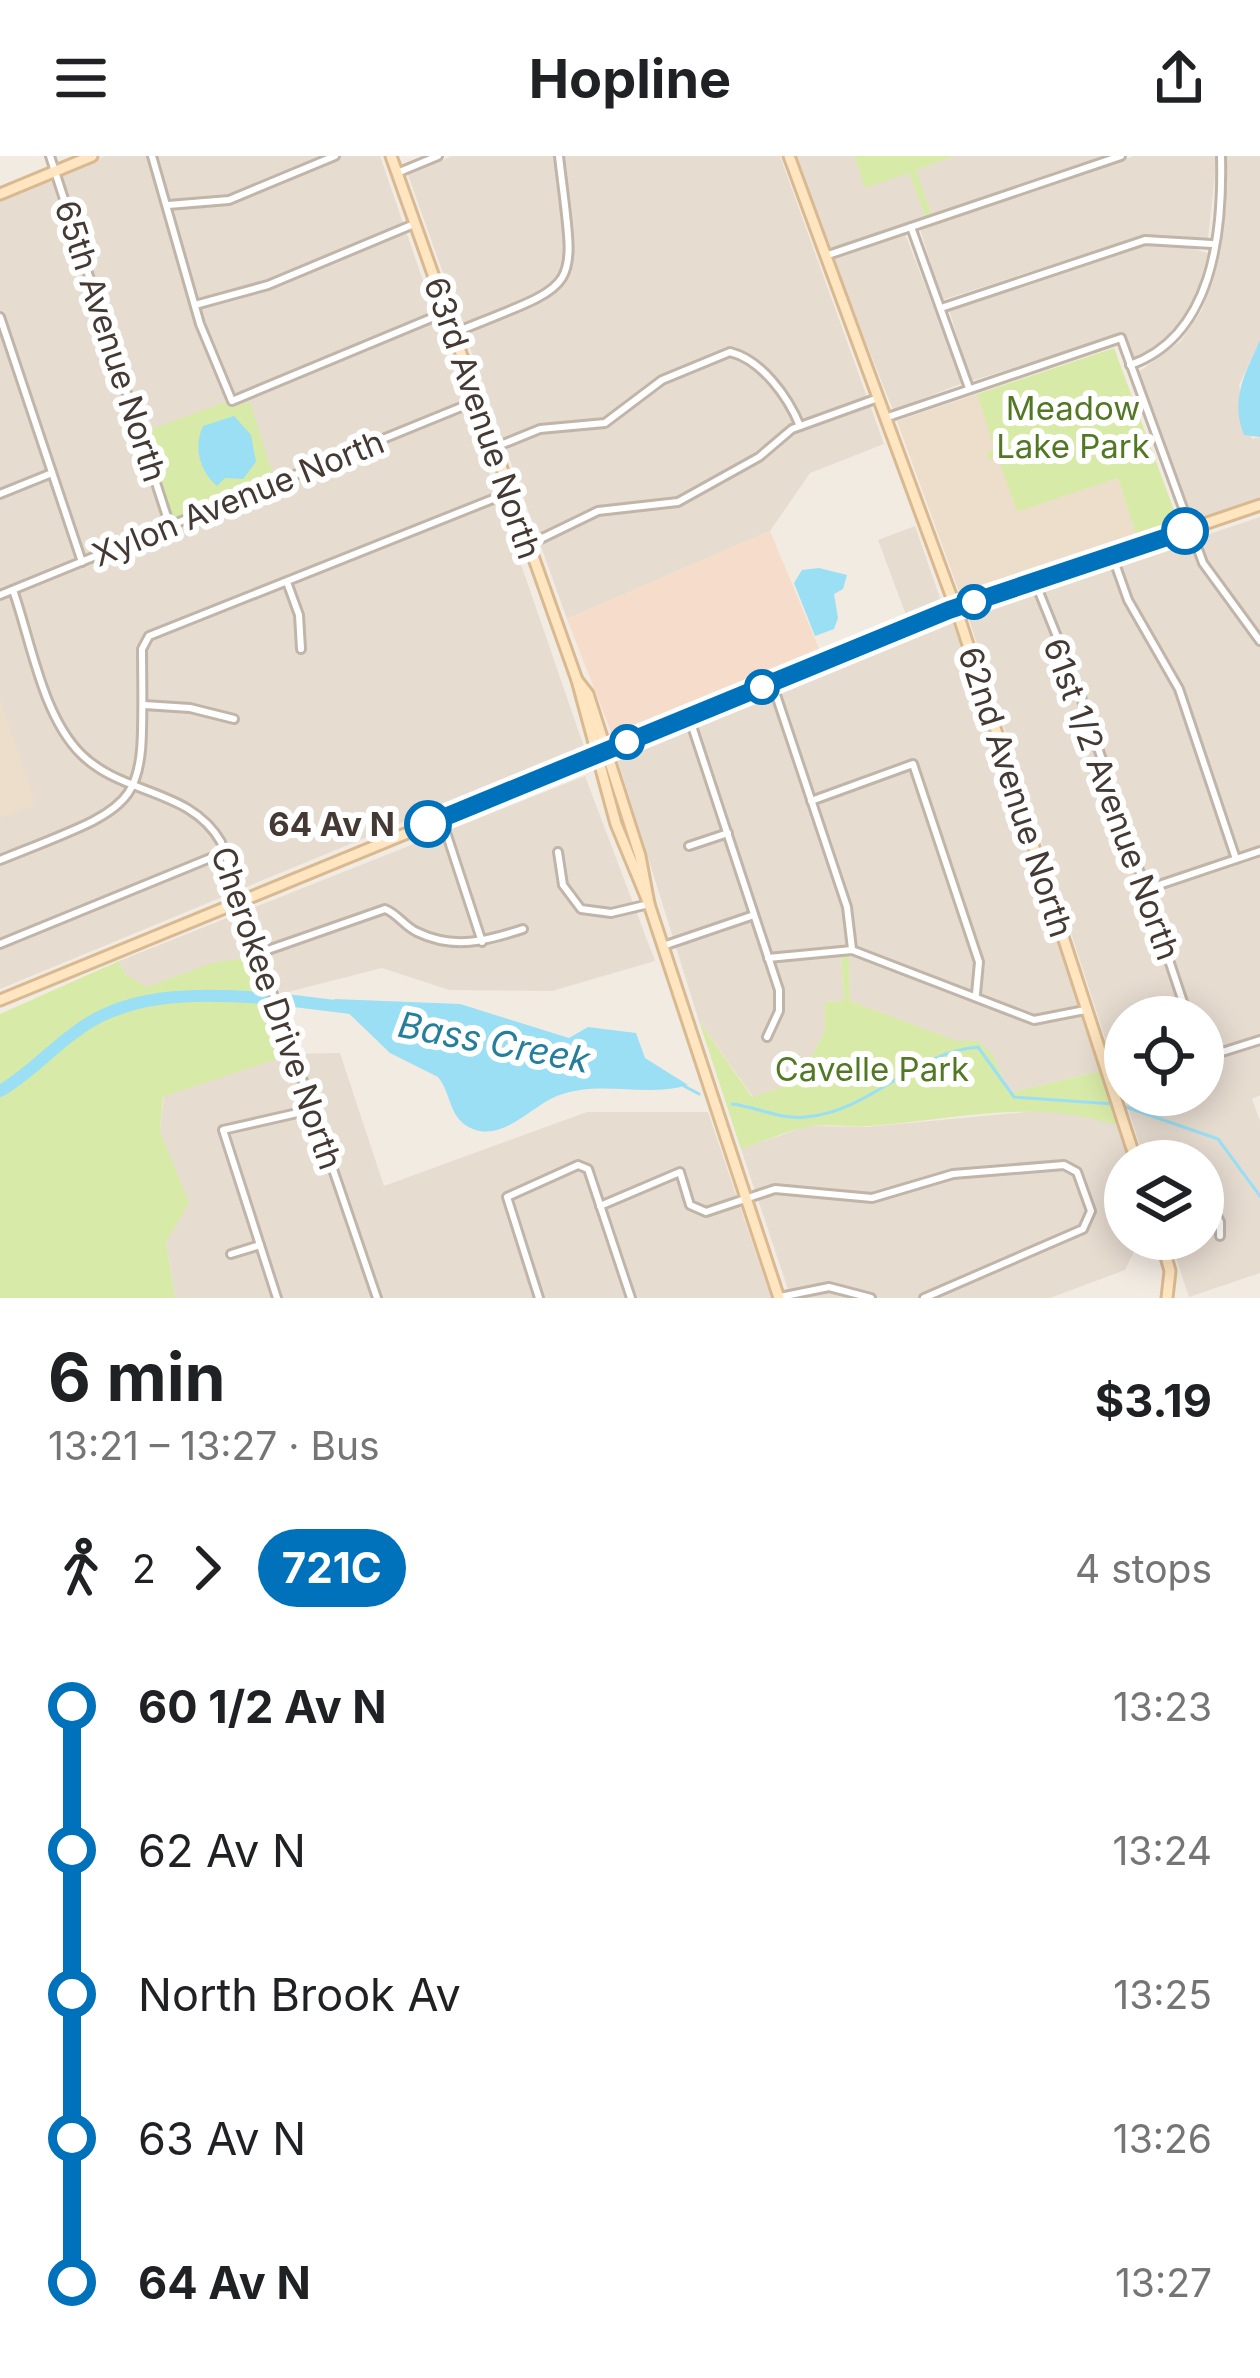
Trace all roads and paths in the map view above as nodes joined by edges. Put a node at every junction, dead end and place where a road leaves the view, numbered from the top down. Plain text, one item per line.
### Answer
1 (50, 156) edge
2 (92, 156) edge
3 (152, 156) edge
4 (335, 156) edge
5 (391, 156) edge
6 (438, 156) edge
7 (559, 156) edge
8 (789, 156) edge
9 (1121, 156) edge
10 (1221, 156) edge
11 (56, 171) junction
12 (397, 173) junction
13 (0, 194) edge
14 (167, 205) junction
15 (414, 224) junction
16 (911, 227) junction
17 (1212, 244) junction
18 (825, 256) junction
19 (195, 305) junction
20 (940, 308) junction
21 (446, 312) junction
22 (0, 317) edge
23 (453, 334) junction
24 (1130, 364) junction
25 (970, 389) junction
26 (878, 398) junction
27 (476, 401) junction
28 (885, 418) junction
29 (800, 426) junction
30 (493, 448) junction
31 (52, 473) junction
32 (508, 493) junction
33 (0, 494) edge
34 (1260, 505) edge
35 (170, 526) junction
36 (1190, 529) junction
37 (527, 545) junction
38 (1112, 555) junction
39 (82, 562) junction
40 (287, 581) junction
41 (1035, 582) junction
42 (14, 590) junction
43 (0, 595) edge
44 (955, 608) junction
45 (1260, 641) edge
46 (301, 649) dead end
47 (772, 683) junction
48 (144, 705) junction
49 (689, 717) junction
50 (234, 719) dead end
51 (600, 754) junction
52 (133, 785) junction
53 (811, 801) junction
54 (442, 819) junction
55 (728, 833) junction
56 (689, 846) dead end
57 (1260, 851) edge
58 (225, 852) junction
59 (558, 852) dead end
60 (1236, 859) junction
61 (0, 860) edge
62 (1147, 889) junction
63 (244, 900) junction
64 (649, 904) junction
65 (754, 915) junction
66 (523, 929) dead end
67 (482, 942) junction
68 (0, 944) edge
69 (663, 946) junction
70 (852, 950) junction
71 (262, 952) junction
72 (768, 958) junction
73 (976, 994) junction
74 (1181, 996) edge
75 (0, 1000) edge
76 (1086, 1010) junction
77 (767, 1037) dead end
78 (1260, 1040) edge
79 (1224, 1051) edge
80 (1104, 1067) edge
81 (314, 1109) junction
82 (746, 1198) junction
83 (600, 1205) junction
84 (260, 1245) junction
85 (231, 1254) dead end
86 (1167, 1260) edge
87 (277, 1298) edge
88 (377, 1298) edge
89 (539, 1298) edge
90 (631, 1298) edge
91 (778, 1298) edge
92 (871, 1298) edge
93 (924, 1298) edge
94 (1167, 1298) edge

1 - 11 street, 65th Avenue North
2 - 11 street
3 - 14 street
4 - 14 street
5 - 12 street, 63rd Avenue North
6 - 12 street
7 - 23 street
8 - 18 street, 62nd Avenue North
9 - 16 street
10 - 17 street
11 - 13 street
11 - 35 street, 65th Avenue North
12 - 15 street, 63rd Avenue North
14 - 19 street
15 - 19 street
15 - 21 street, 63rd Avenue North
16 - 18 street
16 - 20 street
17 - 20 street
17 - 24 street
18 - 26 street, 62nd Avenue North
19 - 21 street
20 - 25 street
21 - 23 street, 63rd Avenue North
22 - 31 street
23 - 27 street, 63rd Avenue North
24 - 25 street
24 - 36 street
25 - 28 street
26 - 28 street, 62nd Avenue North
26 - 29 street
27 - 30 street, 63rd Avenue North
27 - 35 street, Xylon Avenue North
28 - 44 street, 62nd Avenue North
29 - 30 street
29 - 37 street
30 - 32 street, 63rd Avenue North
31 - 33 street
31 - 39 street
32 - 37 street, 63rd Avenue North
32 - 40 street
34 - 36 street
35 - 39 street, Xylon Avenue North
36 - 38 street
36 - 45 street
37 - 51 street, 63rd Avenue North
38 - 41 street
38 - 60 street
39 - 42 street, Xylon Avenue North
40 - 46 street
40 - 48 street
41 - 44 street
41 - 62 street, 61st 1/2 Avenue North
42 - 43 street, Xylon Avenue North
42 - 52 street, Cherokee Drive North
44 - 47 street
44 - 76 street, 62nd Avenue North
47 - 49 street
47 - 53 street
48 - 50 street
48 - 52 street
49 - 51 street
49 - 55 street
51 - 54 street
51 - 64 street, 63rd Avenue North
52 - 58 street, Cherokee Drive North
52 - 61 street
53 - 70 street
53 - 73 street
54 - 63 street
54 - 67 street
55 - 56 street
55 - 65 street
57 - 60 street
58 - 63 street, Cherokee Drive North
58 - 68 street
59 - 64 street
60 - 62 street
62 - 74 street, 61st 1/2 Avenue North
63 - 71 street, Cherokee Drive North
63 - 75 street
64 - 69 street, 63rd Avenue North
65 - 69 street
65 - 72 street
66 - 67 street
67 - 71 street
69 - 82 street, 63rd Avenue North
70 - 72 street
70 - 73 street
71 - 81 street, Cherokee Drive North
72 - 77 street
73 - 76 street
76 - 80 street, 62nd Avenue North
78 - 79 street
81 - 84 street
81 - 88 street, Cherokee Drive North
82 - 83 street
82 - 91 street, 63rd Avenue North
82 - 93 street
83 - 89 street
83 - 90 street
84 - 85 street
84 - 87 street
86 - 94 street
91 - 92 street

